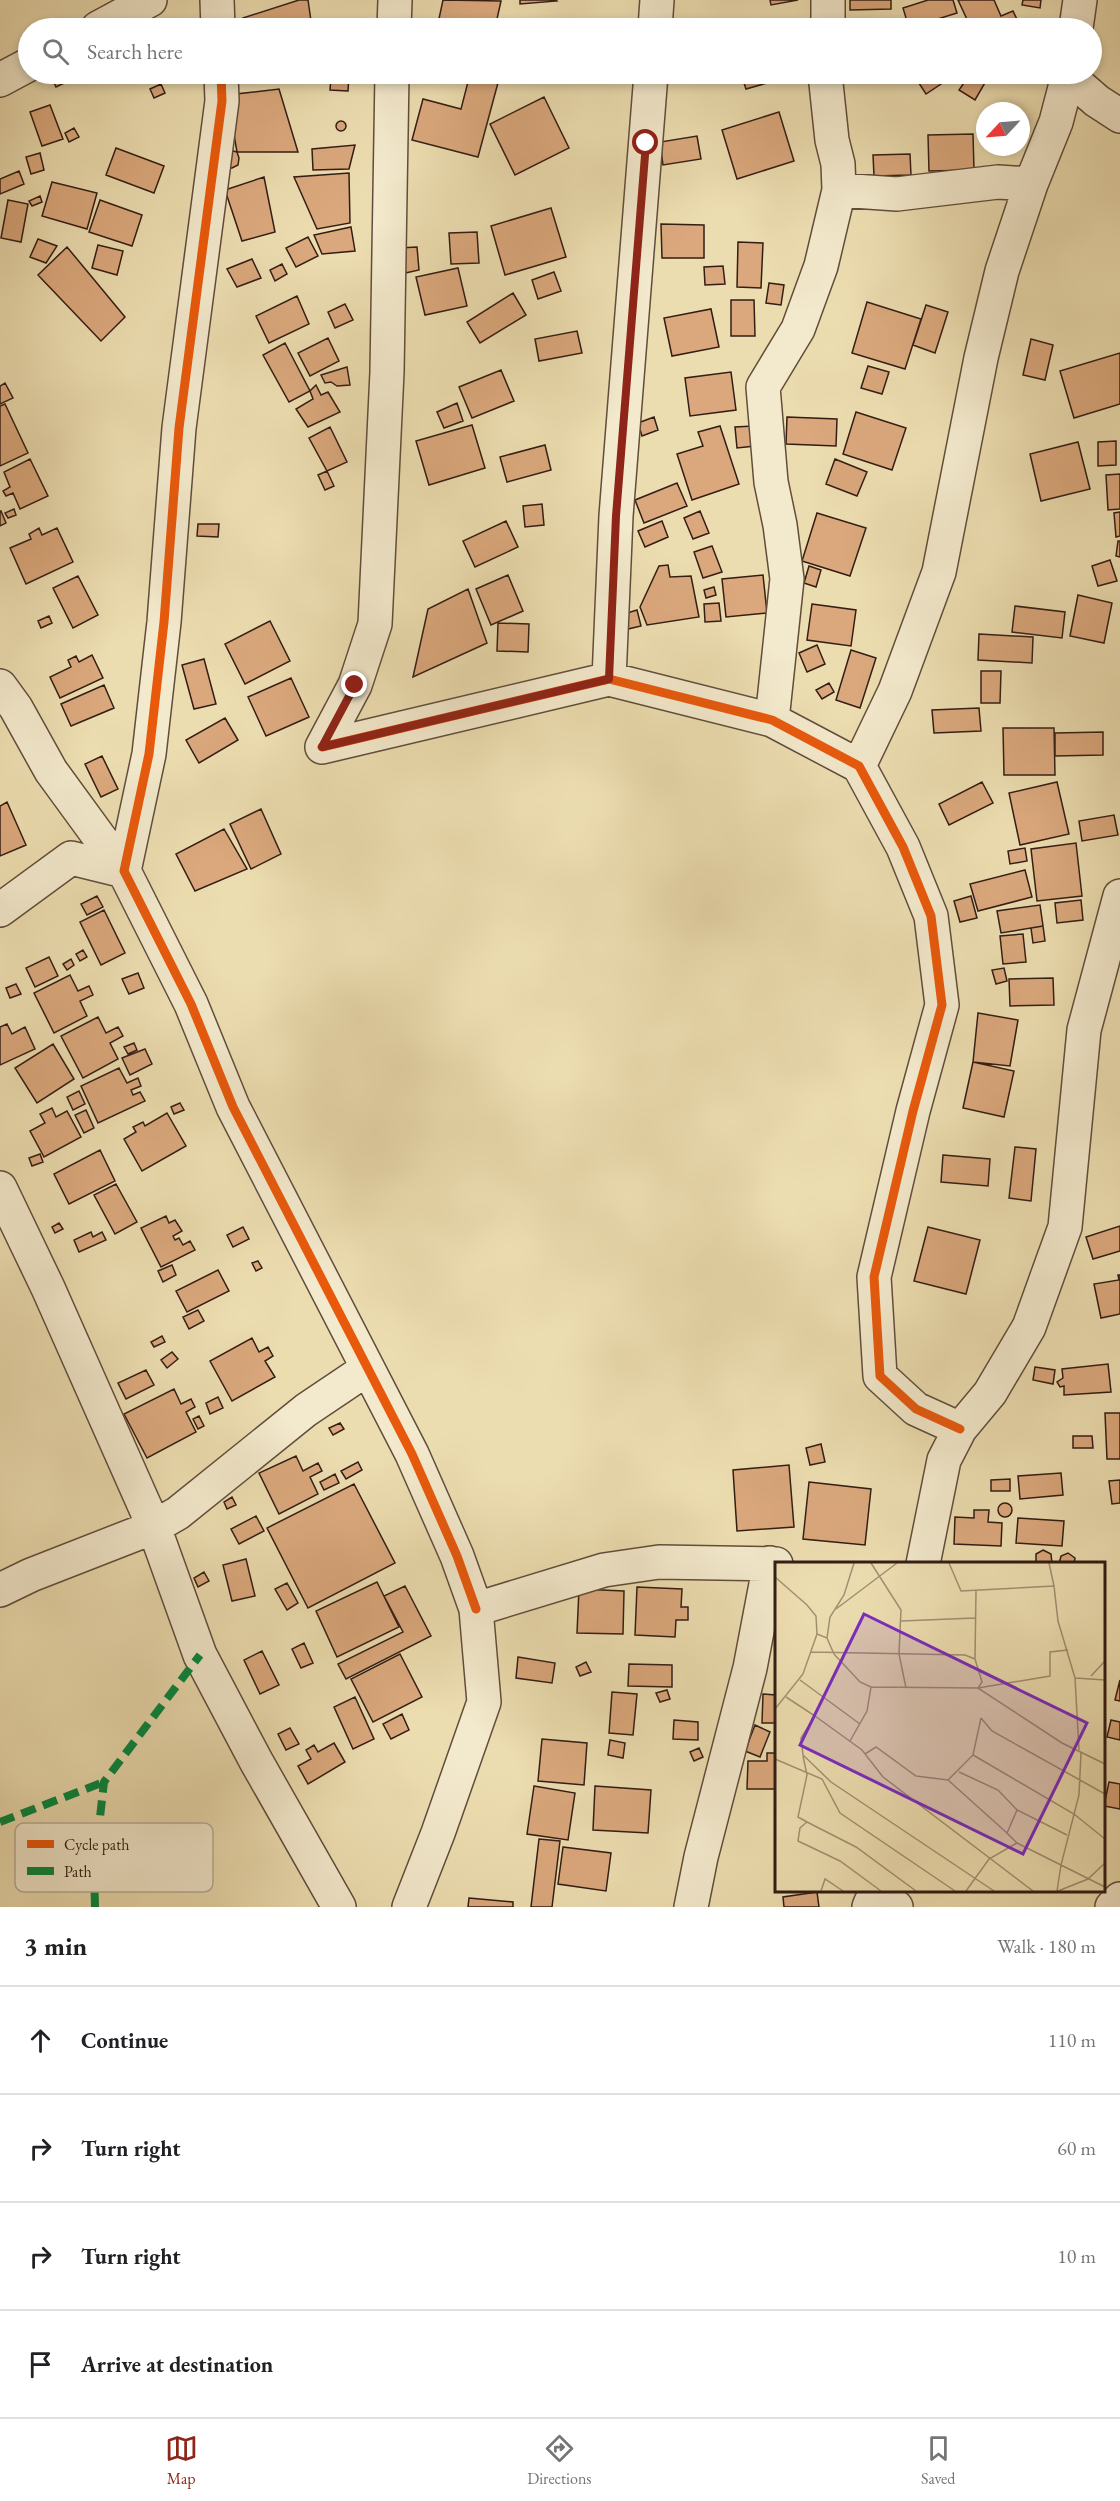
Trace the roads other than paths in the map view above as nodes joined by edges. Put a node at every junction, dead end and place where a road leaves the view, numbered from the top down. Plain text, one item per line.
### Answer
1 (150, 0) edge
2 (217, 0) edge
3 (395, 0) edge
4 (657, 0) edge
5 (828, 0) edge
6 (1080, 0) edge
7 (117, 18) edge
8 (218, 18) edge
9 (394, 18) edge
10 (656, 18) edge
11 (828, 18) edge
12 (1077, 18) edge
13 (18, 70) edge
14 (0, 80) edge
15 (221, 84) edge
16 (392, 84) edge
17 (650, 84) edge
18 (826, 84) edge
19 (1066, 84) edge
20 (1078, 84) edge
21 (1120, 116) edge
22 (1031, 184) junction
23 (839, 190) junction
24 (609, 679) junction
25 (0, 686) edge
26 (772, 720) junction
27 (859, 766) junction
28 (124, 871) junction
29 (1120, 896) edge
30 (0, 910) edge
31 (0, 1188) edge
32 (367, 1369) junction
33 (960, 1429) junction
34 (154, 1527) junction
35 (923, 1562) edge
36 (773, 1563) edge
37 (0, 1590) edge
38 (476, 1609) junction
39 (1120, 1899) edge
40 (339, 1907) edge
41 (409, 1907) edge
42 (691, 1907) edge
43 (1112, 1907) edge

1 - 7 street
2 - 8 street
3 - 9 street
4 - 10 street
5 - 11 street
6 - 12 street
13 - 14 street
15 - 28 street
16 - 24 street
17 - 24 street
18 - 23 street
19 - 22 street
20 - 21 street
22 - 23 street
22 - 27 street
23 - 26 street
24 - 26 street
25 - 28 street
26 - 27 street
27 - 33 street
28 - 30 street
28 - 32 street
29 - 33 street
31 - 34 street
32 - 34 street
32 - 38 street
33 - 35 street
34 - 37 street
34 - 40 street
36 - 38 street
36 - 42 street
38 - 41 street
39 - 43 street

